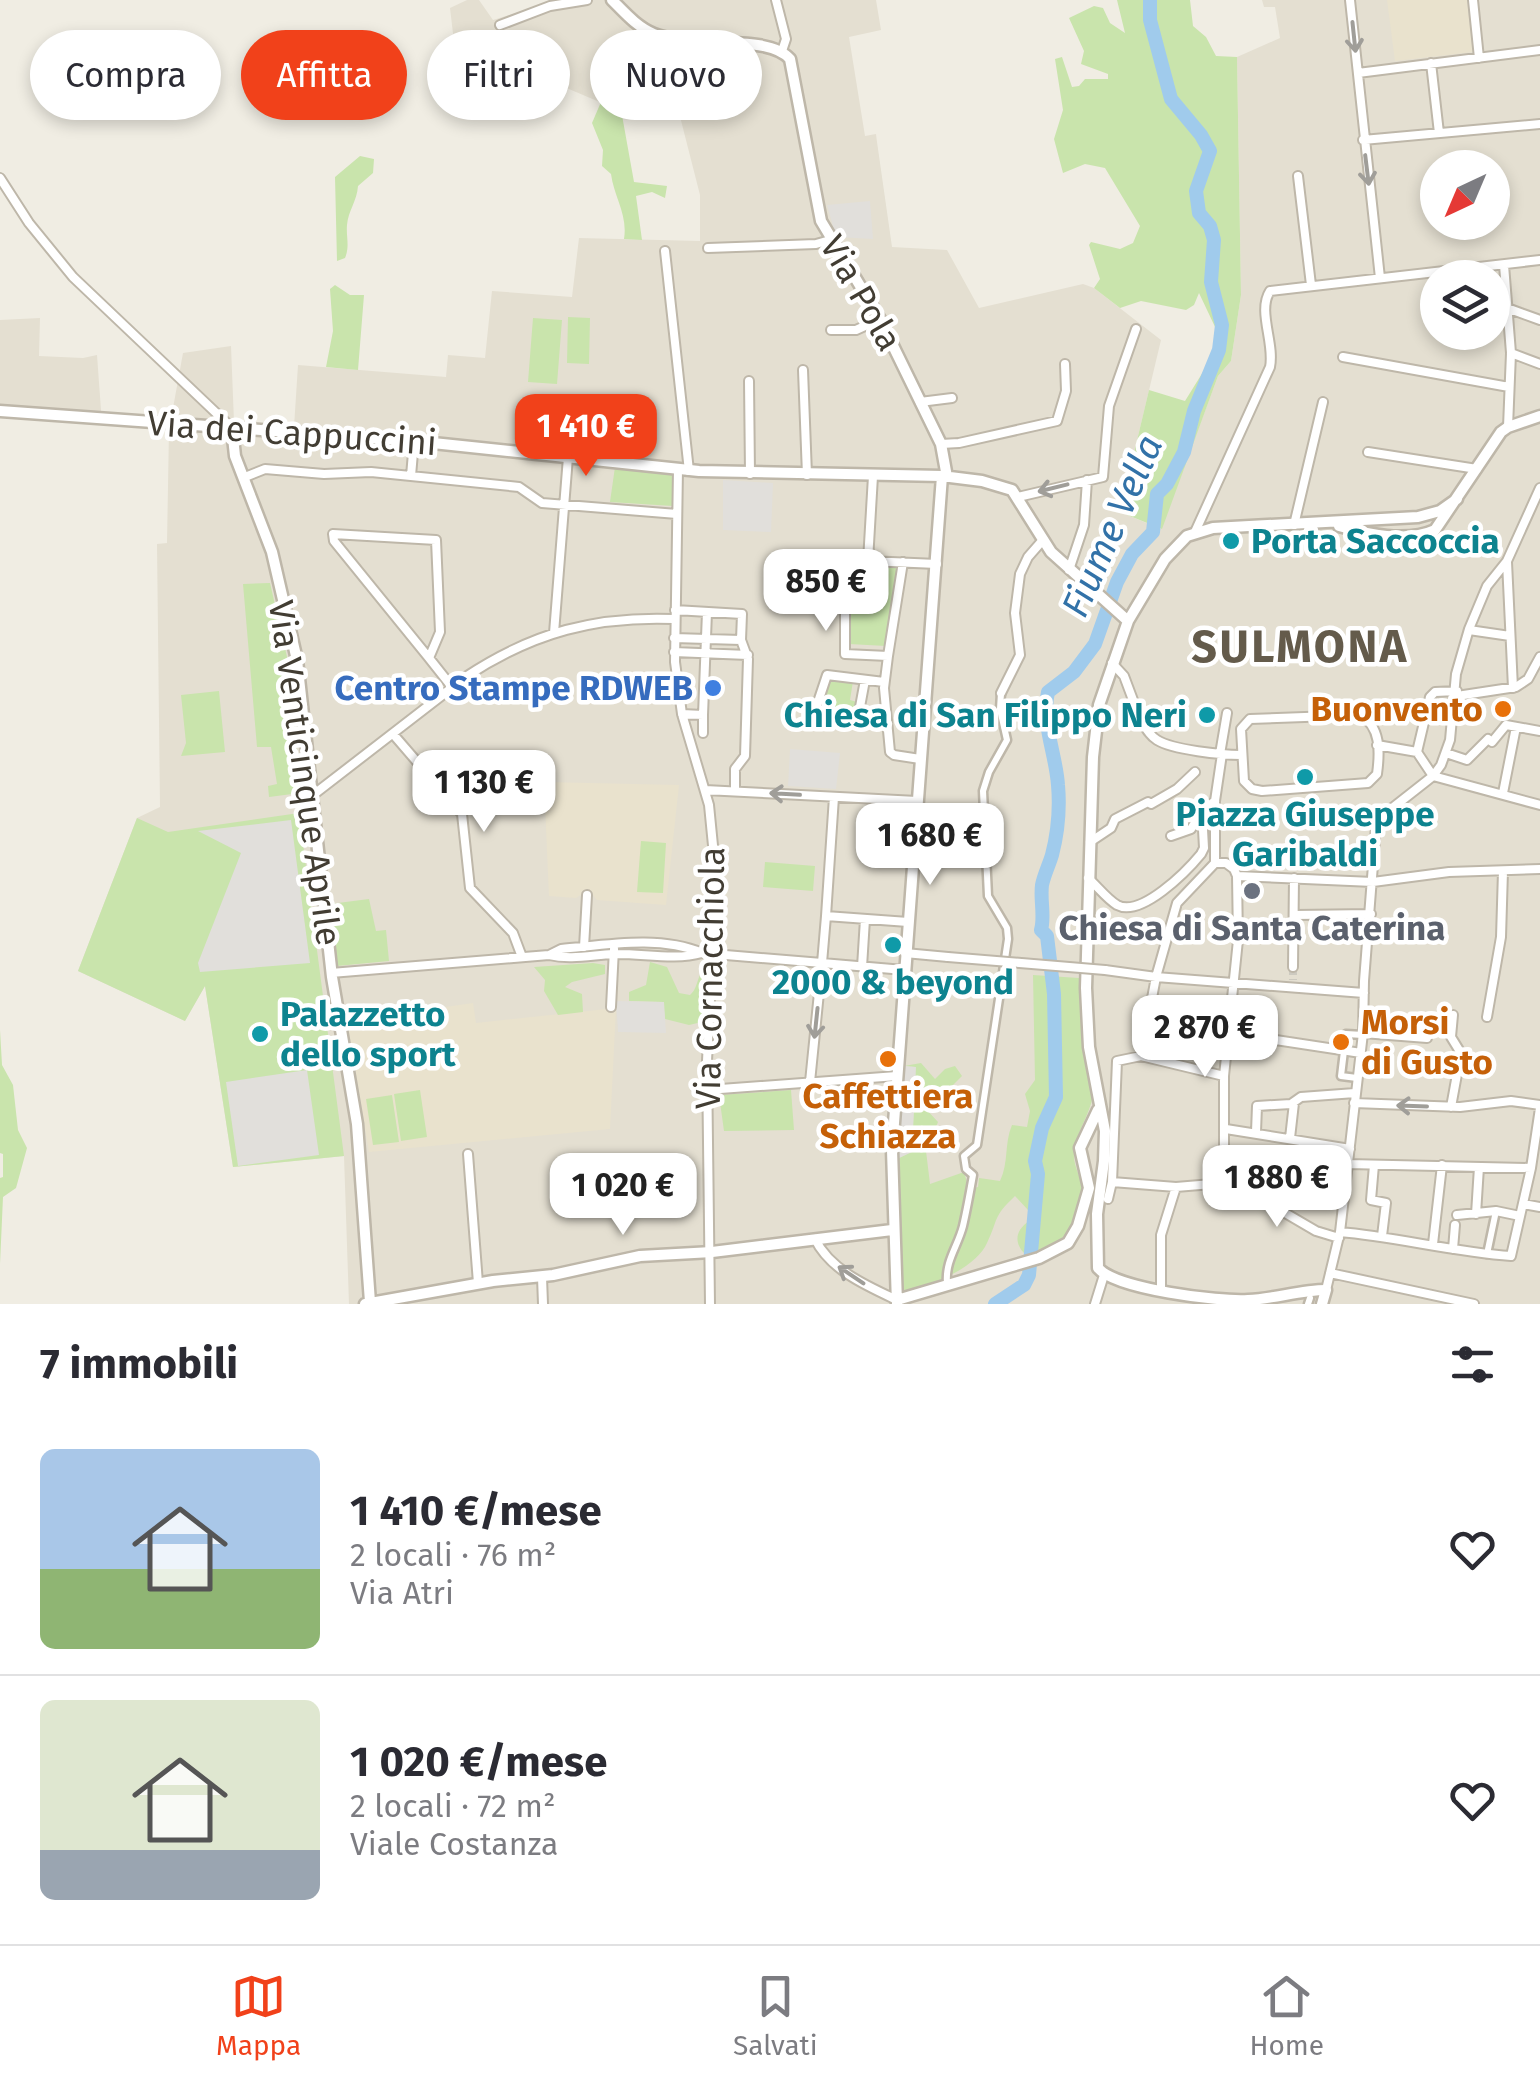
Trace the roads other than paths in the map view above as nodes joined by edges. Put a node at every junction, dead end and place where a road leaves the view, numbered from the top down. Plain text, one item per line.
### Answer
1 (587, 0) edge
2 (612, 0) edge
3 (776, 0) edge
4 (1350, 0) edge
5 (1473, 0) edge
6 (500, 25) dead end
7 (1540, 50) edge
8 (782, 51) junction
9 (1479, 58) junction
10 (1431, 64) junction
11 (1358, 73) junction
12 (1540, 124) edge
13 (1439, 134) junction
14 (1364, 140) junction
15 (1298, 176) dead end
16 (0, 178) edge
17 (830, 240) junction
18 (708, 248) dead end
19 (665, 252) dead end
20 (1540, 260) edge
21 (1510, 264) edge
22 (1420, 274) edge
23 (1380, 278) junction
24 (1312, 284) junction
25 (1510, 309) edge
26 (880, 319) junction
27 (1540, 320) edge
28 (1136, 328) dead end
29 (830, 330) dead end
30 (1510, 342) edge
31 (1511, 354) junction
32 (1343, 357) dead end
33 (1065, 364) dead end
34 (1540, 364) edge
35 (803, 370) dead end
36 (748, 381) dead end
37 (1509, 387) junction
38 (952, 398) dead end
39 (920, 402) junction
40 (1323, 402) dead end
41 (0, 412) edge
42 (1540, 416) edge
43 (1508, 426) junction
44 (232, 428) junction
45 (414, 441) junction
46 (941, 444) junction
47 (1368, 452) dead end
48 (568, 457) junction
49 (1478, 469) junction
50 (684, 470) junction
51 (750, 474) junction
52 (807, 475) junction
53 (410, 476) junction
54 (873, 476) junction
55 (945, 476) junction
56 (245, 477) junction
57 (1088, 480) junction
58 (1540, 488) edge
59 (1018, 497) junction
60 (1457, 499) junction
61 (564, 505) junction
62 (677, 514) junction
63 (1418, 517) junction
64 (1294, 525) junction
65 (1357, 526) junction
66 (1194, 532) junction
67 (1424, 534) junction
68 (1042, 540) junction
69 (868, 560) junction
70 (1507, 561) junction
71 (904, 562) junction
72 (937, 564) junction
73 (1069, 570) junction
74 (707, 612) junction
75 (675, 614) junction
76 (1128, 621) junction
77 (1469, 630) junction
78 (554, 633) junction
79 (1510, 636) junction
80 (674, 638) junction
81 (706, 639) junction
82 (742, 640) junction
83 (674, 652) junction
84 (706, 654) junction
85 (748, 655) junction
86 (888, 656) junction
87 (1540, 657) edge
88 (429, 658) junction
89 (1112, 663) junction
90 (864, 680) junction
91 (884, 682) junction
92 (452, 687) junction
93 (1513, 688) junction
94 (1001, 693) joint
95 (1457, 694) junction
96 (1227, 712) dead end
97 (682, 714) junction
98 (704, 714) junction
99 (1516, 728) junction
100 (1540, 732) edge
101 (703, 733) dead end
102 (393, 734) junction
103 (1377, 745) junction
104 (1417, 752) junction
105 (1446, 752) junction
106 (1221, 754) junction
107 (1241, 754) junction
108 (920, 759) junction
109 (1194, 772) dead end
110 (1433, 776) junction
111 (706, 790) junction
112 (735, 792) junction
113 (1503, 793) junction
114 (313, 795) junction
115 (834, 797) junction
116 (917, 801) junction
117 (1215, 801) junction
118 (1540, 805) edge
119 (1202, 811) junction
120 (1171, 836) dead end
121 (1090, 842) junction
122 (1214, 863) junction
123 (1540, 870) edge
124 (1503, 871) junction
125 (1237, 876) junction
126 (1088, 878) junction
127 (1294, 878) junction
128 (1373, 882) junction
129 (587, 895) dead end
130 (1370, 914) junction
131 (826, 916) junction
132 (1294, 916) junction
133 (866, 919) junction
134 (908, 922) junction
135 (584, 947) junction
136 (614, 949) junction
137 (905, 953) junction
138 (549, 954) junction
139 (712, 954) junction
140 (522, 957) junction
141 (822, 964) junction
142 (862, 966) junction
143 (1293, 967) tunnel mouth
144 (904, 970) junction
145 (331, 973) junction
146 (1156, 978) junction
147 (1236, 982) junction
148 (1364, 993) junction
149 (611, 1007) dead end
150 (1231, 1014) junction
151 (1453, 1016) dead end
152 (1487, 1017) dead end
153 (1363, 1034) junction
154 (1426, 1038) dead end
155 (1344, 1050) junction
156 (1361, 1053) junction
157 (1137, 1058) junction
158 (897, 1076) junction
159 (1224, 1076) junction
160 (1357, 1078) junction
161 (810, 1082) junction
162 (707, 1090) junction
163 (1354, 1098) junction
164 (1294, 1103) junction
165 (1100, 1104) junction
166 (1540, 1106) edge
167 (1451, 1107) junction
168 (1226, 1129) junction
169 (1109, 1130) junction
170 (1256, 1132) junction
171 (1290, 1138) junction
172 (1084, 1140) junction
173 (1350, 1149) junction
174 (468, 1154) dead end
175 (1348, 1164) junction
176 (1374, 1165) junction
177 (1442, 1166) junction
178 (1479, 1167) junction
179 (1531, 1168) junction
180 (1112, 1182) junction
181 (1224, 1183) junction
182 (1176, 1187) junction
183 (1108, 1200) dead end
184 (1523, 1204) junction
185 (1540, 1207) edge
186 (1496, 1210) junction
187 (1476, 1214) junction
188 (1457, 1215) dead end
189 (1520, 1216) junction
190 (1455, 1226) dead end
191 (892, 1230) junction
192 (1340, 1235) junction
193 (1382, 1236) junction
194 (815, 1239) junction
195 (1434, 1244) junction
196 (1453, 1249) junction
197 (712, 1252) junction
198 (1486, 1254) junction
199 (1330, 1273) junction
200 (1104, 1276) junction
201 (542, 1277) junction
202 (478, 1283) junction
203 (947, 1283) junction
204 (1161, 1290) junction
205 (1326, 1290) junction
206 (896, 1302) edge
207 (1250, 1302) edge
208 (373, 1303) edge
209 (543, 1304) edge
210 (710, 1304) edge
211 (1095, 1304) edge
212 (1322, 1304) edge
213 (1474, 1304) edge

1 - 6 street
2 - 8 street
3 - 8 street
4 -> 11 street
5 - 9 street
7 - 9 street
8 - 17 street, Via Pola
9 - 10 street
10 - 11 street
10 - 13 street
11 - 14 street
12 - 13 street
13 - 14 street
14 -> 23 street
15 - 24 street
16 - 44 street
17 - 18 street
17 - 26 street, Via Pola
19 - 50 street, Via Cornacchiola
20 - 21 street
22 - 23 street
23 - 24 street
24 - 66 street
25 - 27 street
26 - 29 street
26 - 39 street, Via Pola
28 - 57 street
30 - 31 street
31 - 34 street
31 - 37 street
32 - 37 street
33 - 46 street
35 - 52 street
36 - 51 street
37 - 43 street
38 - 39 street
39 - 46 street, Via Pola
40 - 64 street
41 - 44 street, Via dei Cappuccini
42 - 43 street
43 - 49 street
44 - 45 street, Via dei Cappuccini
44 - 56 street, Via Venticinque Aprile
45 - 48 street, Via dei Cappuccini
45 - 53 street
46 - 55 street, Via Pola
47 - 49 street
48 - 50 street, Via dei Cappuccini
48 - 61 street
49 - 60 street
50 - 51 street, Via dei Cappuccini
50 - 62 street, Via Cornacchiola
51 - 52 street, Via dei Cappuccini
52 - 54 street, Via dei Cappuccini
53 - 56 street
53 - 61 street
54 - 55 street, Via dei Cappuccini
54 - 69 street
55 - 59 street, Via dei Cappuccini
55 - 72 street, Via Pola
56 - 114 street, Via Venticinque Aprile
57 -> 59 street
57 - 73 street
58 - 70 street
59 - 68 street
60 - 63 street
60 - 67 street
61 - 62 street
61 - 78 street
62 - 75 street, Via Cornacchiola
63 - 65 street
63 - 67 street
64 - 65 street
64 - 66 street
65 - 67 street
66 - 76 street
68 - 73 street
68 - 94 street
69 - 71 street
69 - 86 street
70 - 77 street
70 - 79 street
71 - 72 street
71 - 86 street
72 - 108 street, Via Pola
73 - 76 street
74 - 75 street
74 - 81 street
74 - 82 street
75 - 78 street
75 - 80 street, Via Cornacchiola
76 - 89 street
77 - 79 street
77 - 95 street
78 - 92 street
79 - 93 street
80 - 81 street
80 - 83 street, Via Cornacchiola
81 - 82 street
81 - 84 street
82 - 85 street
83 - 84 street
83 - 97 street, Via Cornacchiola
84 - 85 street
84 - 98 street
85 - 112 street
86 - 91 street
87 - 93 street
88 - 88 street
88 - 92 street
89 - 106 street
89 - 121 street
90 - 90 street
90 - 91 street
91 - 108 street
92 - 102 street
93 - 95 street
94 - 203 street
95 - 104 street
95 - 105 street
96 - 106 street
97 - 98 street
97 - 111 street, Via Cornacchiola
98 - 101 street
99 - 100 street
99 - 105 street
99 - 113 street
102 - 114 street
102 - 140 street
103 - 104 street
103 - 107 street
103 - 107 street
104 - 110 street
105 - 110 street
106 - 107 street
106 - 117 street
108 - 116 street, Via Pola
109 - 121 street
110 - 113 street
110 - 128 street
111 - 112 street
111 - 139 street, Via Cornacchiola
115 -> 112 street
113 - 118 street
114 - 145 street, Via Venticinque Aprile
115 - 116 street
115 - 131 street
116 - 134 street, Via Pola
117 - 119 street
117 - 122 street
119 - 120 street
119 - 126 street
121 - 126 street
122 - 125 street
122 - 146 street
123 - 124 street
124 - 128 street
124 - 152 street
125 - 127 street
125 - 147 street
126 - 165 street
127 - 128 street
127 - 132 street
128 - 130 street
129 - 135 street
130 - 132 street
130 - 148 street
131 - 133 street
131 - 141 street
132 - 143 street
133 - 134 street
133 - 142 street
134 - 137 street, Via Pola
135 - 136 street
135 - 138 street
136 - 138 street
136 - 139 street
136 - 149 street
137 - 144 street, Via Pola
137 - 146 street, bridge
138 - 140 street
139 - 141 street
139 - 162 street, Via Cornacchiola
140 - 145 street
141 - 142 street
141 -> 161 street
142 - 144 street
144 - 158 street, Via Pola
145 - 208 street, Via Venticinque Aprile
146 - 147 street
146 - 157 street
147 - 148 street
147 - 150 street
148 - 153 street
150 - 155 street
150 - 159 street
151 - 167 street
153 - 154 street
153 - 155 street
153 - 156 street
155 - 156 street
155 - 160 street
156 - 160 street
157 - 159 street
157 - 169 street
158 - 161 street
158 - 191 street, Via Pola
159 - 168 street
160 - 163 street
161 - 162 street
162 - 197 street, Via Cornacchiola
163 - 164 street
167 -> 163 street
163 - 173 street
164 - 170 street
164 - 171 street
165 - 169 street
165 - 172 street
166 - 167 street
166 - 179 street
168 - 170 street
168 - 181 street
169 - 172 street
169 - 180 street
169 - 200 street
170 - 171 street
171 - 173 street
172 - 203 street
173 - 175 street
174 - 202 street
175 - 176 street
175 - 192 street
176 - 177 street
176 - 193 street
177 - 178 street
177 - 195 street
178 - 179 street
178 - 187 street
179 - 184 street
180 - 182 street
180 - 183 street
181 - 182 street
181 - 192 street
182 - 204 street
184 - 185 street
184 - 189 street
186 - 187 street
186 - 189 street
186 - 198 street
187 - 188 street
189 - 198 street
190 - 196 street
191 - 194 street
191 - 206 street, Via Pola
192 - 193 street
192 - 199 street
193 - 195 street
194 - 197 street
206 -> 194 street
195 - 196 street
196 - 198 street
197 - 201 street
197 - 210 street, Via Cornacchiola
199 - 205 street
199 - 213 street
200 - 204 street
200 - 211 street
201 - 202 street
201 - 209 street
202 - 208 street
203 - 206 street
204 - 207 street
205 - 207 street
205 - 212 street

